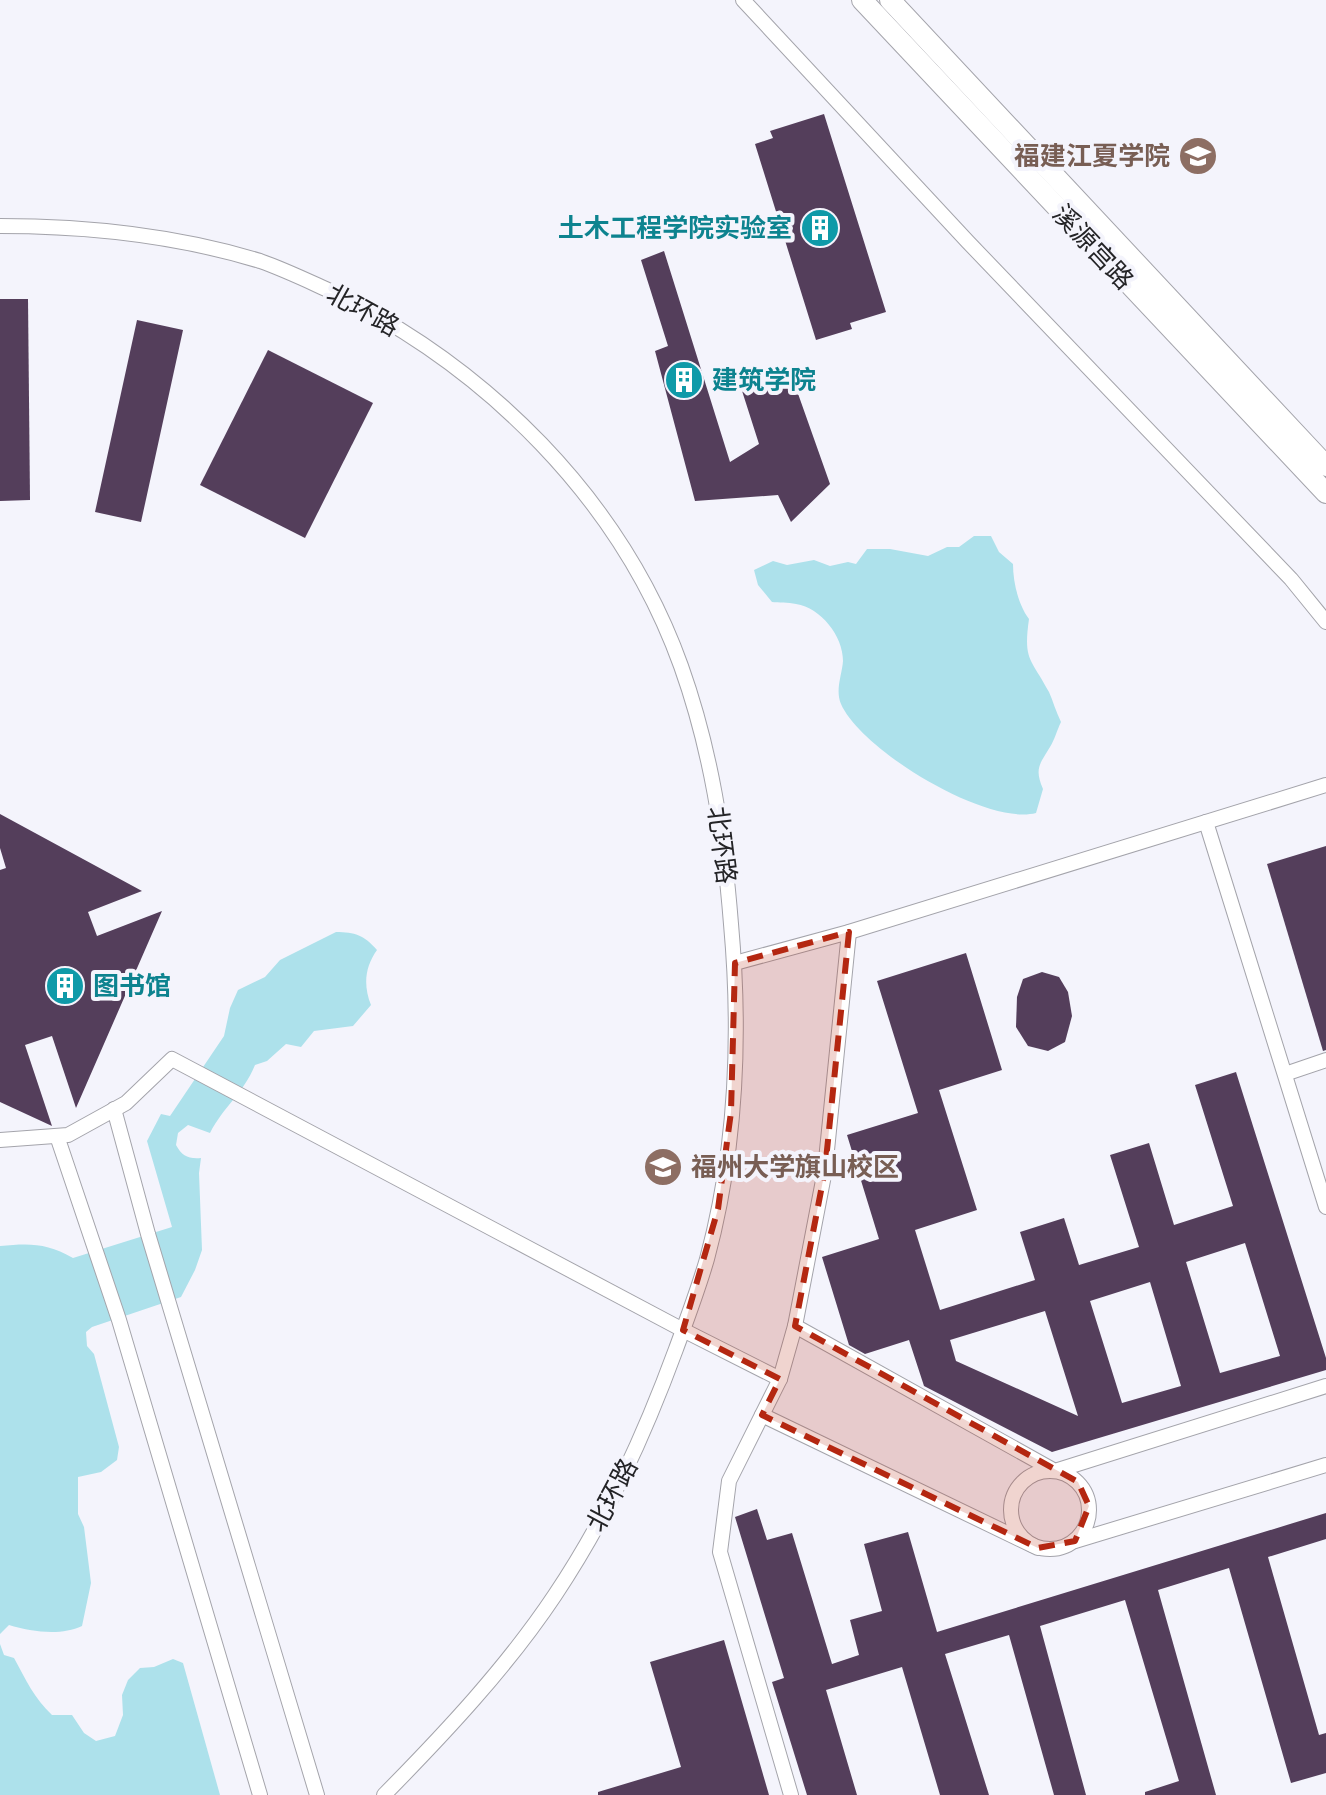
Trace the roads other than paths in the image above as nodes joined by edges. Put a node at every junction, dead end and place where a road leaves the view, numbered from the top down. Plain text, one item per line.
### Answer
1 (743, 0) edge
2 (862, 0) edge
3 (890, 0) edge
4 (0, 226) edge
5 (1326, 466) edge
6 (1326, 493) edge
7 (1326, 622) edge
8 (1326, 785) edge
9 (1206, 822) junction
10 (849, 932) junction
11 (735, 963) junction
12 (1326, 1060) edge
13 (1285, 1074) junction
14 (114, 1109) junction
15 (57, 1136) junction
16 (0, 1140) edge
17 (1326, 1207) edge
18 (795, 1326) junction
19 (683, 1330) junction
20 (780, 1379) junction
21 (1326, 1386) edge
22 (762, 1415) junction
23 (1326, 1465) edge
24 (1055, 1471) junction
25 (1075, 1541) junction
26 (1038, 1548) junction
27 (260, 1795) edge
28 (317, 1795) edge
29 (384, 1795) edge
30 (791, 1795) edge

1 - 7 street
2 - 6 main road, 溪源宫路
3 - 5 main road, 溪源宫路
4 - 11 street, 北环路
8 - 9 street
9 - 10 street
9 - 13 street
10 - 11 street
10 - 18 street
11 - 19 street, 北环路
12 - 13 street
13 - 17 street
14 - 15 street
14 - 19 street
14 - 28 street
15 - 16 street
15 - 27 street
18 - 20 street
18 - 24 street
19 - 20 street
19 - 29 street, 北环路
20 - 22 street
21 - 24 street
22 - 26 street
22 - 30 street
23 - 25 street
24 - 25 street
24 - 26 street
25 - 26 street

